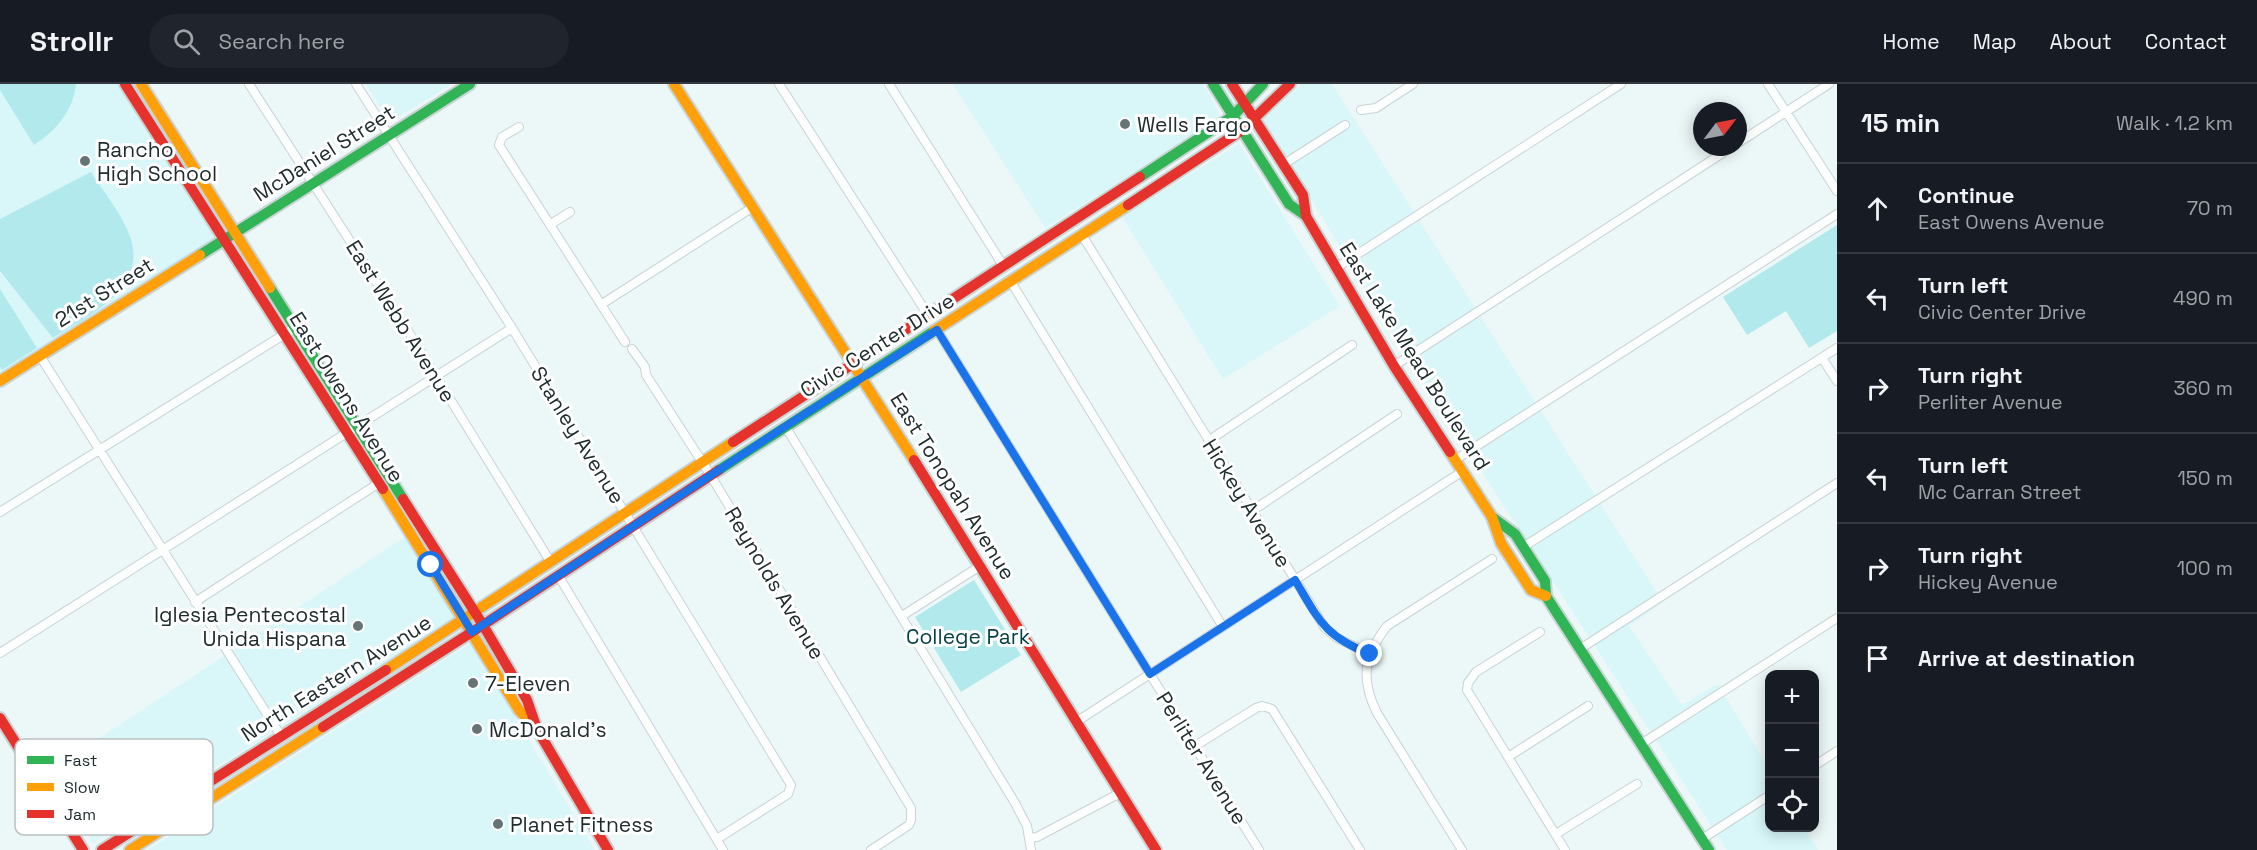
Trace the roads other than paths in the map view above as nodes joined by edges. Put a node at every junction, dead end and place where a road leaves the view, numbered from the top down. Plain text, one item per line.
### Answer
1 (125, 84) edge
2 (141, 84) edge
3 (249, 84) edge
4 (356, 84) edge
5 (470, 84) edge
6 (674, 84) edge
7 (779, 84) edge
8 (889, 84) edge
9 (1213, 84) edge
10 (1232, 84) edge
11 (1263, 84) edge
12 (1290, 84) edge
13 (1413, 84) edge
14 (1621, 84) edge
15 (1768, 84) edge
16 (1829, 84) edge
17 (1244, 103) junction
18 (1361, 110) dead end
19 (1786, 112) junction
20 (1233, 116) junction
21 (1254, 118) junction
22 (1345, 125) dead end
23 (519, 127) dead end
24 (1242, 130) junction
25 (389, 135) junction
26 (1747, 137) edge
27 (168, 151) junction
28 (186, 154) junction
29 (1718, 156) edge
30 (1284, 164) junction
31 (313, 183) junction
32 (1837, 191) edge
33 (753, 207) junction
34 (570, 212) dead end
35 (1837, 214) edge
36 (1306, 216) junction
37 (551, 224) junction
38 (230, 236) junction
39 (1082, 236) junction
40 (1041, 243) junction
41 (1004, 267) junction
42 (1336, 268) junction
43 (1011, 282) junction
44 (602, 304) junction
45 (971, 308) junction
46 (928, 315) junction
47 (296, 327) junction
48 (512, 328) junction
49 (937, 330) junction
50 (284, 334) junction
51 (625, 342) dead end
52 (1352, 345) dead end
53 (1837, 348) edge
54 (632, 349) dead end
55 (40, 356) junction
56 (1822, 358) junction
57 (854, 364) junction
58 (1394, 366) junction
59 (436, 376) junction
60 (862, 377) junction
61 (0, 381) edge
62 (1837, 381) edge
63 (1397, 414) dead end
64 (786, 426) junction
65 (353, 429) junction
66 (1208, 441) junction
67 (99, 450) junction
68 (1455, 460) junction
69 (702, 462) junction
70 (1462, 471) junction
71 (711, 476) junction
72 (379, 483) junction
73 (1837, 483) edge
74 (1252, 511) junction
75 (0, 512) edge
76 (625, 512) junction
77 (1492, 517) junction
78 (634, 526) junction
79 (1523, 547) junction
80 (162, 549) junction
81 (1492, 559) dead end
82 (550, 561) junction
83 (980, 566) junction
84 (558, 575) junction
85 (1295, 580) junction
86 (1546, 596) junction
87 (195, 602) junction
88 (470, 616) junction
89 (902, 616) junction
90 (1837, 618) edge
91 (1223, 627) junction
92 (478, 629) junction
93 (1540, 632) dead end
94 (1580, 649) junction
95 (0, 652) edge
96 (1370, 654) junction
97 (1150, 674) junction
98 (1588, 706) dead end
99 (324, 709) junction
100 (0, 718) edge
101 (1076, 722) junction
102 (280, 736) junction
103 (307, 738) junction
104 (15, 742) edge
105 (1641, 744) junction
106 (1194, 746) junction
107 (1837, 751) edge
108 (1508, 757) junction
109 (1819, 763) edge
110 (261, 767) junction
111 (213, 779) edge
112 (1637, 784) dead end
113 (1120, 793) junction
114 (213, 797) edge
115 (1765, 799) edge
116 (1556, 834) junction
117 (74, 835) edge
118 (125, 835) edge
119 (154, 835) edge
120 (1030, 838) junction
121 (717, 839) junction
122 (1706, 847) edge
123 (83, 850) edge
124 (102, 850) edge
125 (130, 850) edge
126 (608, 850) edge
127 (723, 850) edge
128 (871, 850) edge
129 (1031, 850) edge
130 (1156, 850) edge
131 (1259, 850) edge
132 (1360, 850) edge
133 (1462, 850) edge
134 (1565, 850) edge

1 - 27 main road, East Owens Avenue
2 - 28 main road, East Owens Avenue
3 - 31 street, East Webb Avenue
4 - 25 street, Stanley Avenue
5 - 25 main road, McDaniel Street
6 - 33 main road, East Tonopah Avenue
7 - 46 street
8 - 41 street
9 - 20 main road, East Lake Mead Boulevard
10 - 17 main road, East Lake Mead Boulevard
11 - 17 main road, Civic Center Drive
12 - 21 main road, Civic Center Drive
13 - 18 street
14 - 42 street
15 - 19 street
16 - 19 street
17 - 20 main road, Civic Center Drive
17 - 21 main road, East Lake Mead Boulevard
19 - 26 street
19 - 32 street
20 - 24 main road, East Lake Mead Boulevard
20 - 40 main road, Civic Center Drive
21 - 24 main road, Civic Center Drive
21 - 30 main road, East Lake Mead Boulevard
22 - 30 street
23 - 37 street
24 - 36 main road, East Lake Mead Boulevard
24 - 39 main road, Civic Center Drive
25 - 31 main road, McDaniel Street
25 - 48 street, Stanley Avenue
27 - 28 main road
27 - 38 main road, East Owens Avenue
28 - 38 main road, East Owens Avenue
29 - 58 street
30 - 36 main road, East Lake Mead Boulevard
31 - 38 main road, McDaniel Street
31 - 59 street, East Webb Avenue
33 - 44 street
33 - 57 main road, East Tonopah Avenue
34 - 37 street
35 - 68 street
36 - 42 main road, East Lake Mead Boulevard
37 - 44 street
38 - 47 main road, East Owens Avenue
38 - 50 main road, East Owens Avenue
38 - 55 main road, 21st Street
39 - 43 main road, Civic Center Drive
39 - 66 street, Hickey Avenue
40 - 41 main road, Civic Center Drive
40 - 43 main road
41 - 45 main road
41 - 46 main road, Civic Center Drive
42 - 58 main road, East Lake Mead Boulevard
43 - 45 main road, Civic Center Drive
43 - 91 street
44 - 51 street
45 - 49 main road, Civic Center Drive
46 - 57 main road, Civic Center Drive
47 - 50 street
47 - 65 main road, East Owens Avenue
48 - 59 street
48 - 76 street, Stanley Avenue
49 - 60 main road, Civic Center Drive
49 - 97 street, Perliter Avenue
50 - 65 main road, East Owens Avenue
50 - 67 street
52 - 66 street
53 - 56 street
54 - 69 street, Reynolds Avenue
55 - 61 main road, 21st Street
55 - 67 street
56 - 62 street
56 - 79 street
57 - 60 main road, East Tonopah Avenue
57 - 69 main road, Civic Center Drive
58 - 68 main road, East Lake Mead Boulevard
59 - 65 street
59 - 82 street, East Webb Avenue
60 - 64 main road, Civic Center Drive
60 - 83 main road, East Tonopah Avenue
63 - 74 street
64 - 71 main road, Civic Center Drive
64 - 89 street
65 - 72 main road, East Owens Avenue
65 - 80 street
65 - 88 main road, East Owens Avenue
66 - 74 street, Hickey Avenue
67 - 75 street
67 - 80 street
68 - 70 main road, East Lake Mead Boulevard
69 - 71 street, Reynolds Avenue
69 - 76 main road, Civic Center Drive
70 - 77 main road, East Lake Mead Boulevard
70 - 85 street
71 - 78 main road, Civic Center Drive
71 - 128 street, Reynolds Avenue
72 - 87 street
72 - 88 main road, East Owens Avenue
73 - 94 street
74 - 85 street, Hickey Avenue
76 - 78 street, Stanley Avenue
76 - 82 main road, Civic Center Drive
77 - 79 main road, East Lake Mead Boulevard
77 - 86 main road, East Lake Mead Boulevard
78 - 84 main road, Civic Center Drive
78 - 121 street, Stanley Avenue
79 - 86 main road, East Lake Mead Boulevard
80 - 87 street
80 - 95 street
81 - 96 street
82 - 88 main road, Civic Center Drive
83 - 89 street
83 - 101 main road, East Tonopah Avenue
84 - 92 main road, Civic Center Drive
84 - 121 street
85 - 91 street
85 - 96 street, Hickey Avenue
86 - 94 main road, East Lake Mead Boulevard
87 - 102 street
88 - 92 main road, East Owens Avenue
88 - 99 main road, North Eastern Avenue
89 - 120 street
90 - 105 street
91 - 97 street
92 - 103 main road, North Eastern Avenue
92 - 126 main road, East Owens Avenue
93 - 108 street
94 - 105 main road, East Lake Mead Boulevard
96 - 133 street
97 - 101 street
97 - 106 street, Perliter Avenue
98 - 108 street
99 - 102 main road, North Eastern Avenue
99 - 103 main road
100 - 104 main road
101 - 113 main road, East Tonopah Avenue
102 - 110 main road
102 - 111 main road, North Eastern Avenue
103 - 110 main road, North Eastern Avenue
105 - 122 main road, East Lake Mead Boulevard
106 - 131 street, Perliter Avenue
106 - 132 street
107 - 109 street
108 - 116 street
110 - 114 main road, North Eastern Avenue
112 - 116 street
113 - 120 street
113 - 130 main road, East Tonopah Avenue
115 - 122 street
116 - 134 street
117 - 123 main road
118 - 124 main road, North Eastern Avenue
119 - 125 main road, North Eastern Avenue
120 - 129 street
121 - 127 street

